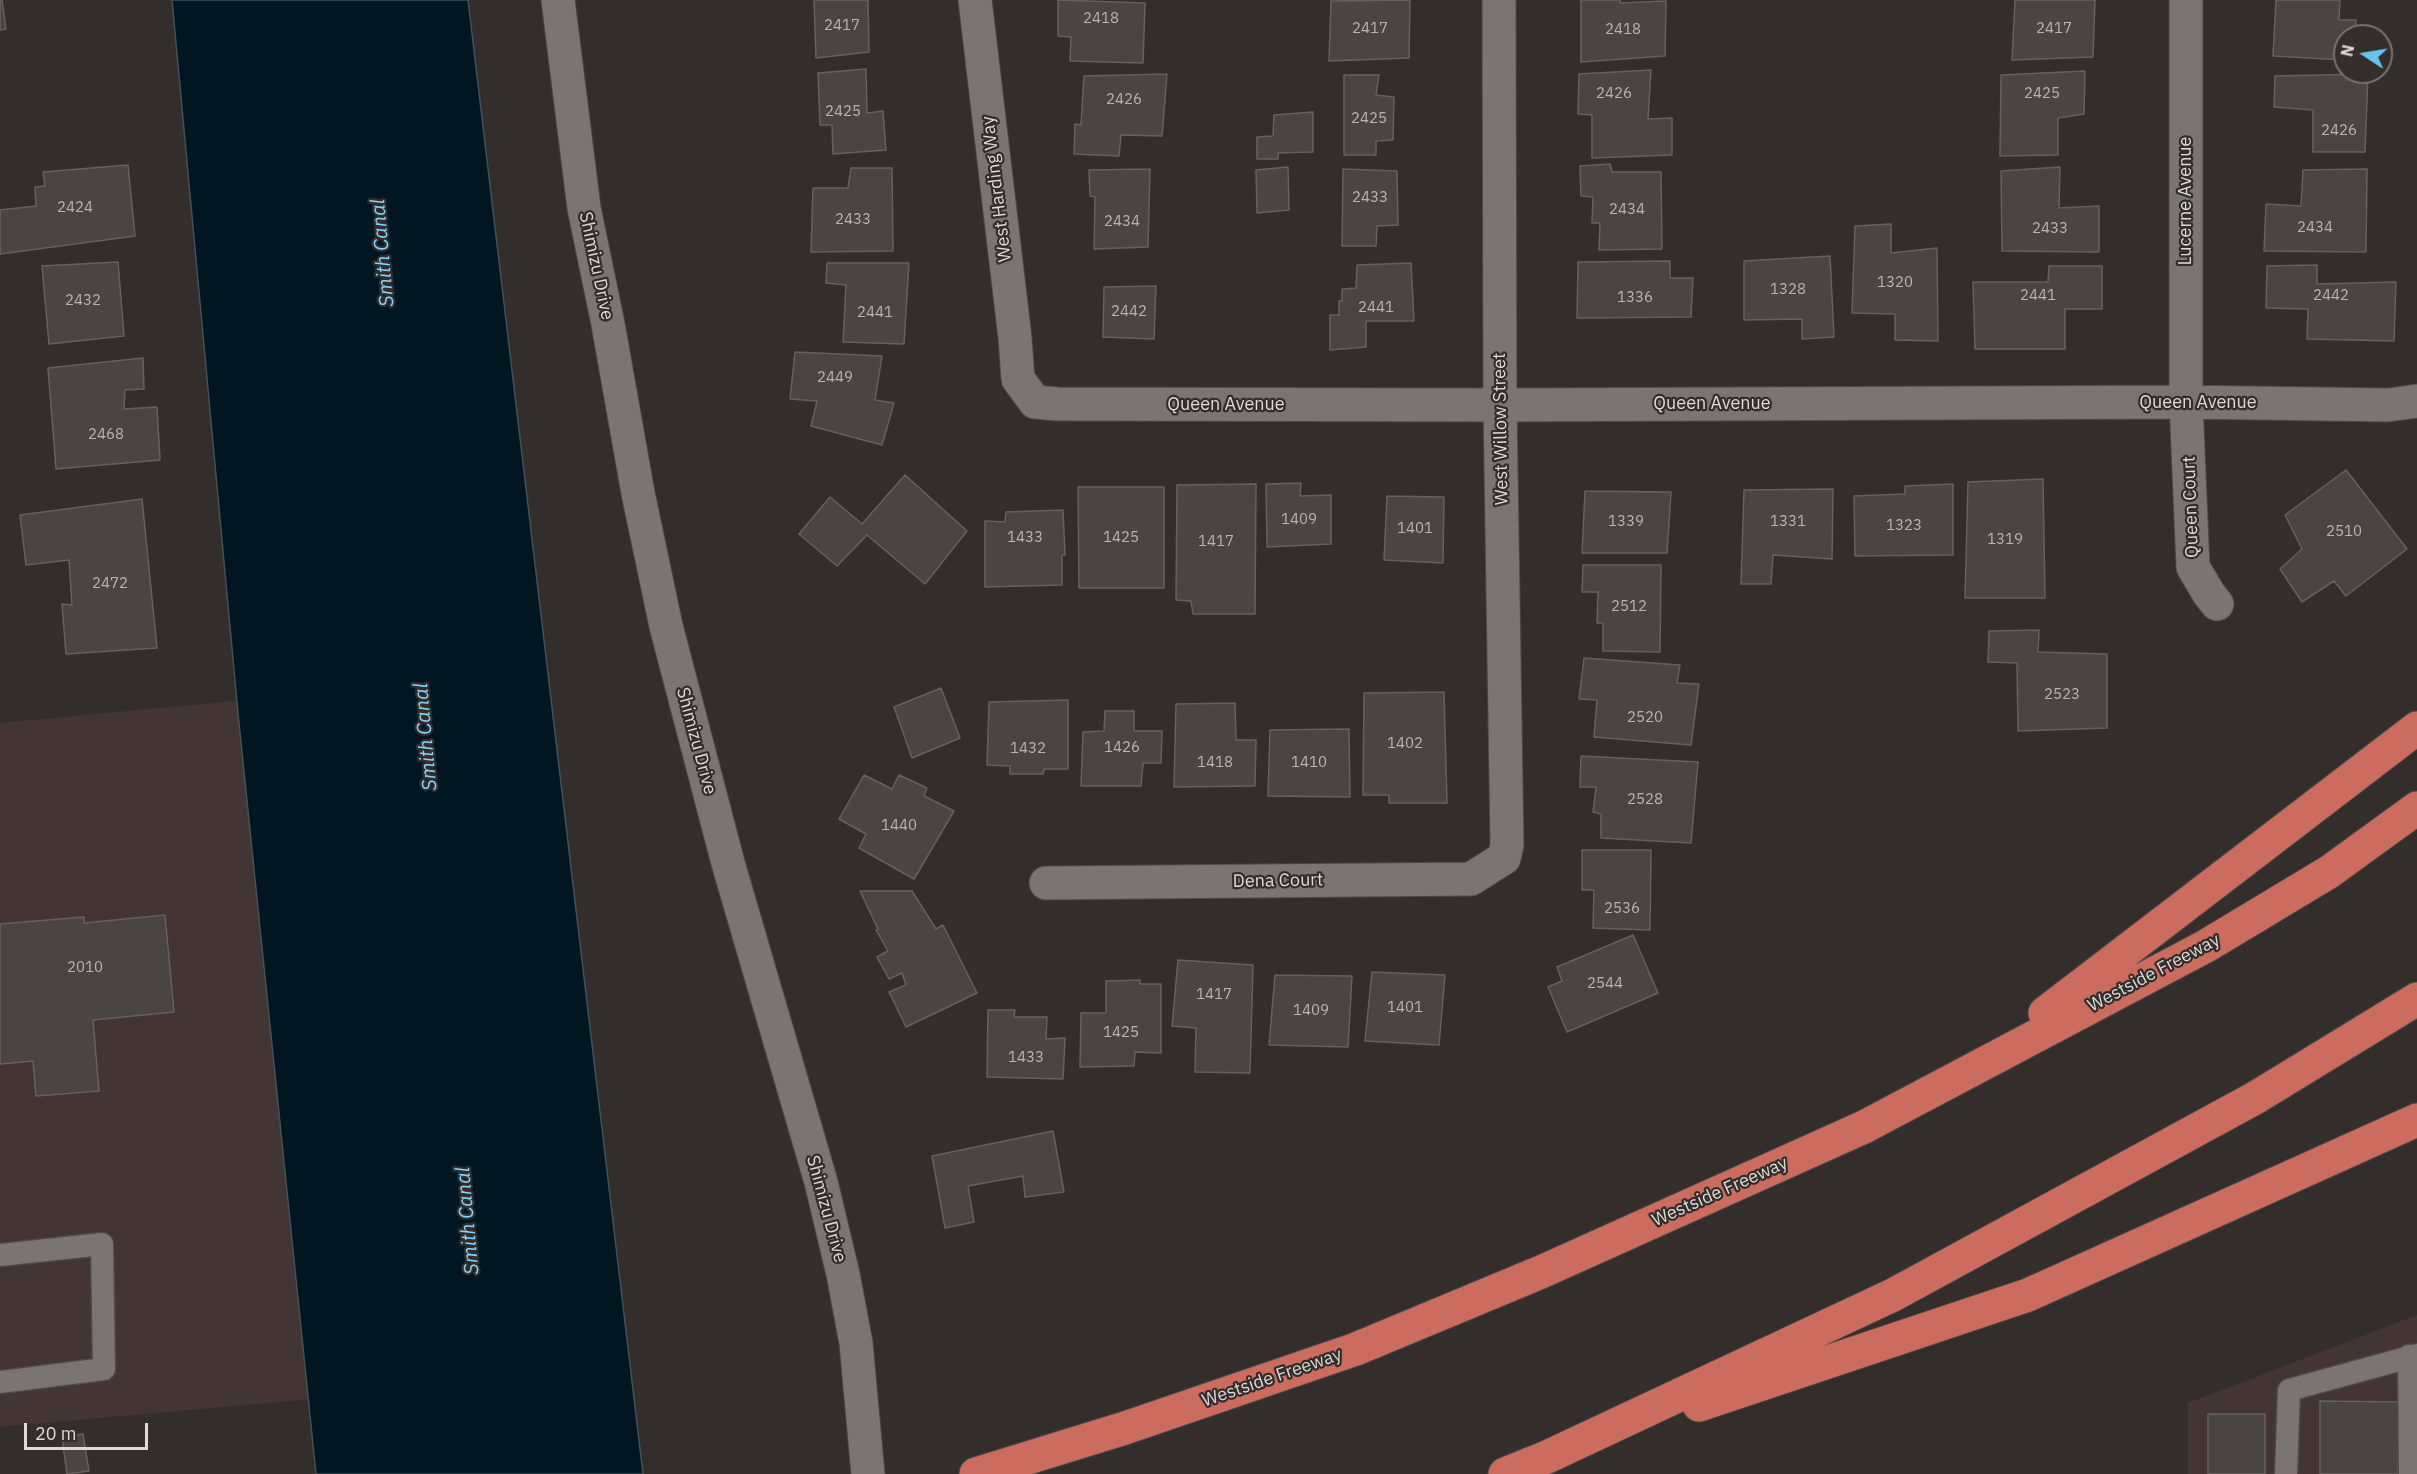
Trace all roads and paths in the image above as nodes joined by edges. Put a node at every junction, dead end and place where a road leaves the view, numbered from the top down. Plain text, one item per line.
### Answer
1 (558, 0) edge
2 (975, 0) edge
3 (1499, 0) edge
4 (2186, 0) edge
5 (1018, 379) joint
6 (2417, 401) edge
7 (2186, 402) junction
8 (1500, 405) junction
9 (2217, 604) dead end
10 (2417, 728) edge
11 (2417, 808) edge
12 (1504, 858) joint
13 (1046, 883) dead end
14 (2417, 999) edge
15 (1972, 1068) junction
16 (2417, 1120) edge
17 (0, 1255) edge
18 (2413, 1355) edge
19 (0, 1382) edge
20 (1547, 1457) junction
21 (868, 1474) edge
22 (976, 1474) edge
23 (1505, 1474) edge
24 (2286, 1474) edge
25 (2410, 1474) edge

1 - 21 street, Shimizu Drive
2 - 5 street, West Harding Way
3 - 8 street, West Willow Street
4 - 7 street, Lucerne Avenue
5 - 8 street, Queen Avenue
6 - 7 street, Queen Avenue
7 - 8 street, Queen Avenue
7 - 9 street, Queen Court
8 - 12 street, West Willow Street
10 - 15 highway
11 - 15 highway, Westside Freeway
12 - 13 street, Dena Court
14 - 20 highway
15 - 22 highway, Westside Freeway
16 - 20 highway
17 - 19 lane
18 - 24 lane
18 - 25 lane
20 - 23 highway

